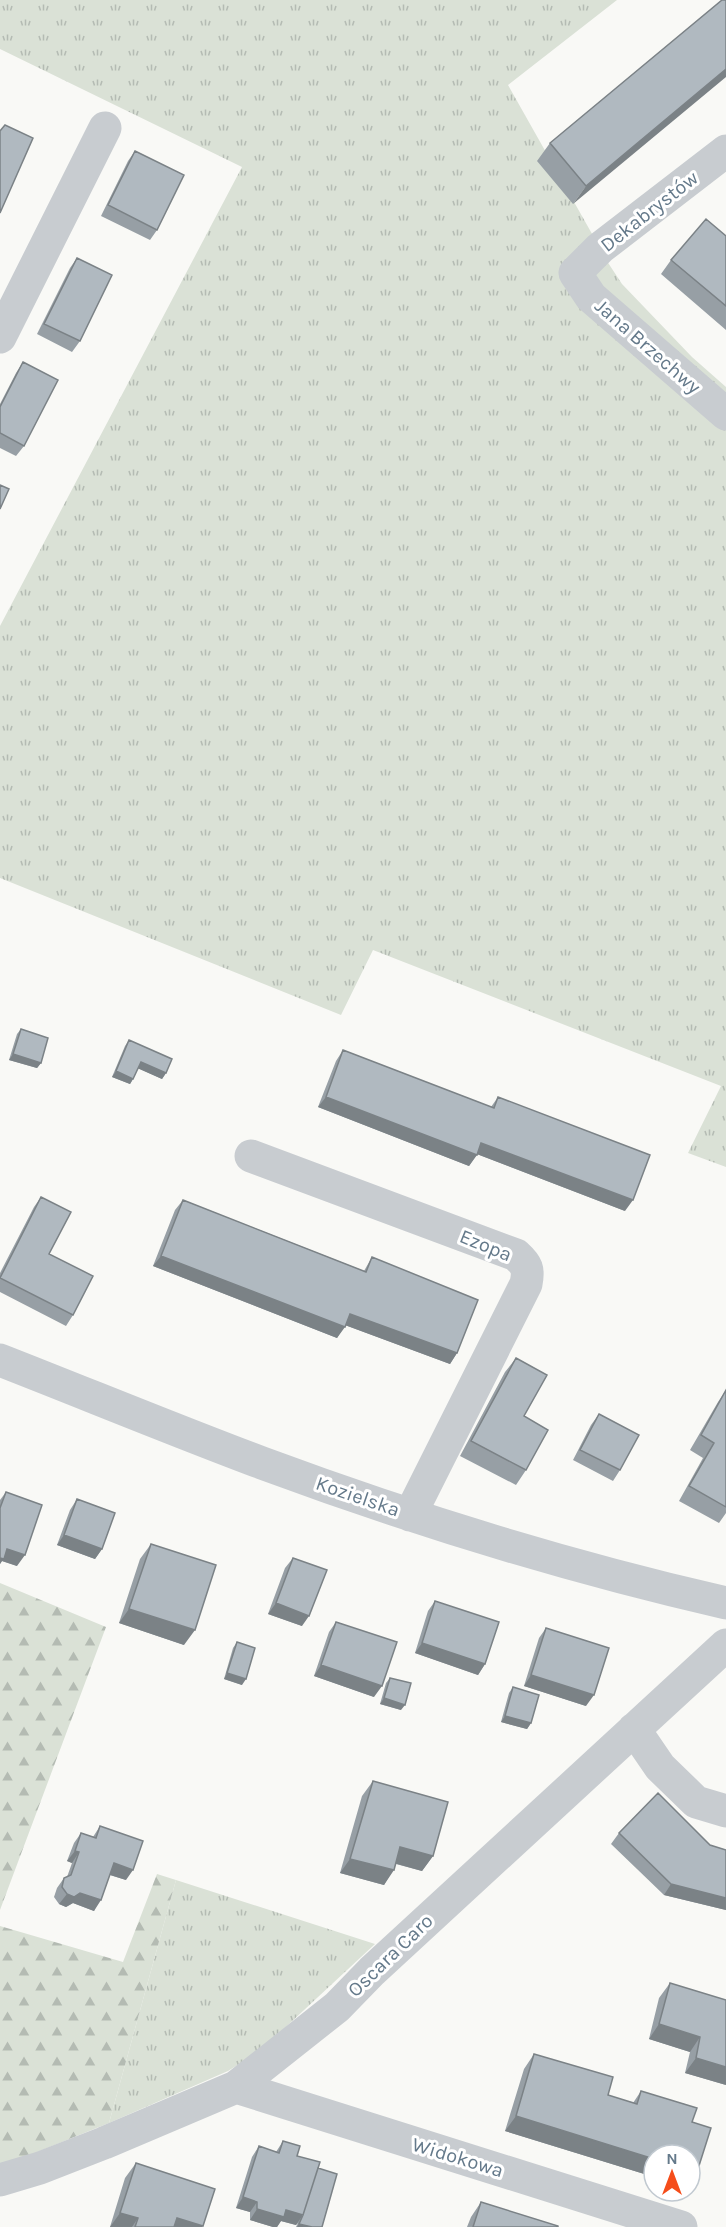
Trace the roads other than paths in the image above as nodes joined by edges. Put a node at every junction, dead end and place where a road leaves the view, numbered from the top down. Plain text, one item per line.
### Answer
1 (105, 128) dead end
2 (726, 151) edge
3 (575, 273) joint
4 (0, 337) edge
5 (726, 414) edge
6 (250, 1156) dead end
7 (0, 1360) edge
8 (410, 1515) junction
9 (726, 1603) edge
10 (726, 1645) edge
11 (634, 1729) junction
12 (726, 1811) edge
13 (236, 2087) junction
14 (0, 2180) edge
15 (681, 2227) edge

1 - 4 street
2 - 3 street, Dekabrystów
3 - 5 street, Jana Brzechwy
6 - 8 street, Ezopa
7 - 8 street, Kozielska
8 - 9 street, Kozielska
10 - 11 street, Oscara Caro
11 - 12 street
11 - 13 street, Oscara Caro
13 - 14 street, Oscara Caro
13 - 15 street, Widokowa

